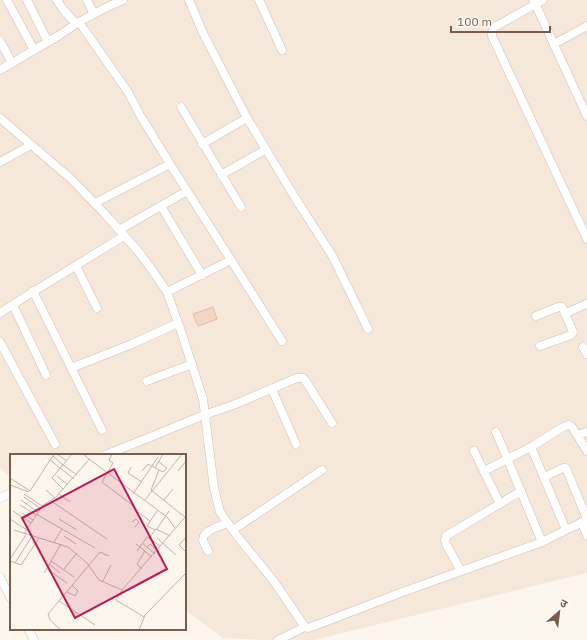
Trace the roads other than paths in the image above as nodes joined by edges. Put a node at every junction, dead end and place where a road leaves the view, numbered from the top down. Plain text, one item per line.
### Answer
1 (7, 0) edge
2 (27, 0) edge
3 (57, 0) edge
4 (87, 0) edge
5 (188, 0) edge
6 (259, 0) edge
7 (119, 1) edge
8 (538, 1) edge
9 (94, 14) junction
10 (78, 23) junction
11 (587, 26) edge
12 (0, 41) edge
13 (48, 42) junction
14 (554, 44) junction
15 (34, 50) junction
16 (282, 50) dead end
17 (12, 63) junction
18 (0, 70) edge
19 (181, 107) dead end
20 (587, 116) edge
21 (0, 118) edge
22 (247, 118) junction
23 (202, 144) junction
24 (31, 145) junction
25 (265, 150) junction
26 (0, 162) edge
27 (170, 164) junction
28 (221, 174) junction
29 (187, 191) junction
30 (94, 203) junction
31 (161, 206) junction
32 (241, 207) dead end
33 (122, 233) junction
34 (587, 239) edge
35 (231, 260) junction
36 (76, 266) junction
37 (202, 275) junction
38 (33, 292) junction
39 (167, 292) junction
40 (587, 304) edge
41 (13, 305) junction
42 (97, 308) dead end
43 (0, 313) edge
44 (566, 313) junction
45 (536, 316) dead end
46 (178, 323) junction
47 (368, 329) dead end
48 (282, 341) dead end
49 (0, 342) edge
50 (540, 346) dead end
51 (192, 364) junction
52 (71, 368) junction
53 (46, 375) dead end
54 (147, 381) dead end
55 (272, 389) junction
56 (204, 415) junction
57 (332, 423) dead end
58 (102, 430) dead end
59 (496, 432) dead end
60 (587, 432) edge
61 (578, 435) junction
62 (55, 444) dead end
63 (296, 444) dead end
64 (531, 447) junction
65 (474, 451) dead end
66 (587, 451) edge
67 (108, 454) edge
68 (508, 459) junction
69 (322, 470) dead end
70 (484, 470) junction
71 (544, 477) junction
72 (521, 491) junction
73 (10, 493) edge
74 (0, 498) edge
75 (500, 504) junction
76 (585, 520) edge
77 (228, 523) junction
78 (233, 530) junction
79 (566, 530) junction
80 (587, 536) edge
81 (542, 542) junction
82 (208, 551) dead end
83 (461, 571) junction
84 (0, 577) edge
85 (10, 597) edge
86 (305, 627) junction
87 (29, 630) edge
88 (34, 640) edge
89 (278, 640) edge

1 - 15 street
2 - 13 street
3 - 10 street
4 - 9 street
5 - 22 street
6 - 16 street
7 - 9 street
8 - 14 street
8 - 34 street
9 - 10 street
10 - 13 street
10 - 27 street
11 - 14 street
12 - 17 street
13 - 15 street
14 - 20 street
15 - 17 street
17 - 18 street
19 - 23 street
21 - 24 street
22 - 23 street
22 - 25 street
23 - 28 street
24 - 26 street
24 - 30 street
25 - 28 street
25 - 47 street
27 - 29 street
27 - 30 street
28 - 32 street
29 - 31 street
29 - 35 street
30 - 33 street
31 - 33 street
31 - 37 street
33 - 36 street
33 - 39 street
35 - 37 street
35 - 48 street
36 - 38 street
36 - 42 street
37 - 39 street
38 - 41 street
38 - 52 street
39 - 46 street
40 - 44 street
41 - 43 street
41 - 53 street
44 - 45 street
44 - 50 street
46 - 51 street
46 - 52 street
49 - 62 street
51 - 54 street
51 - 56 street
52 - 58 street
55 - 56 street
55 - 57 street
55 - 63 street
56 - 67 street
56 - 77 street
59 - 68 street
60 - 61 street
61 - 64 street
61 - 66 street
64 - 68 street
64 - 71 street
65 - 70 street
68 - 70 street
68 - 72 street
69 - 78 street
70 - 75 street
71 - 76 street
71 - 79 street
72 - 75 street
72 - 81 street
73 - 74 street
75 - 83 street
76 - 79 street
76 - 80 street
77 - 78 street
77 - 82 street
78 - 86 street
79 - 81 street
81 - 83 street
83 - 86 street
84 - 85 street
86 - 89 street
87 - 88 street

